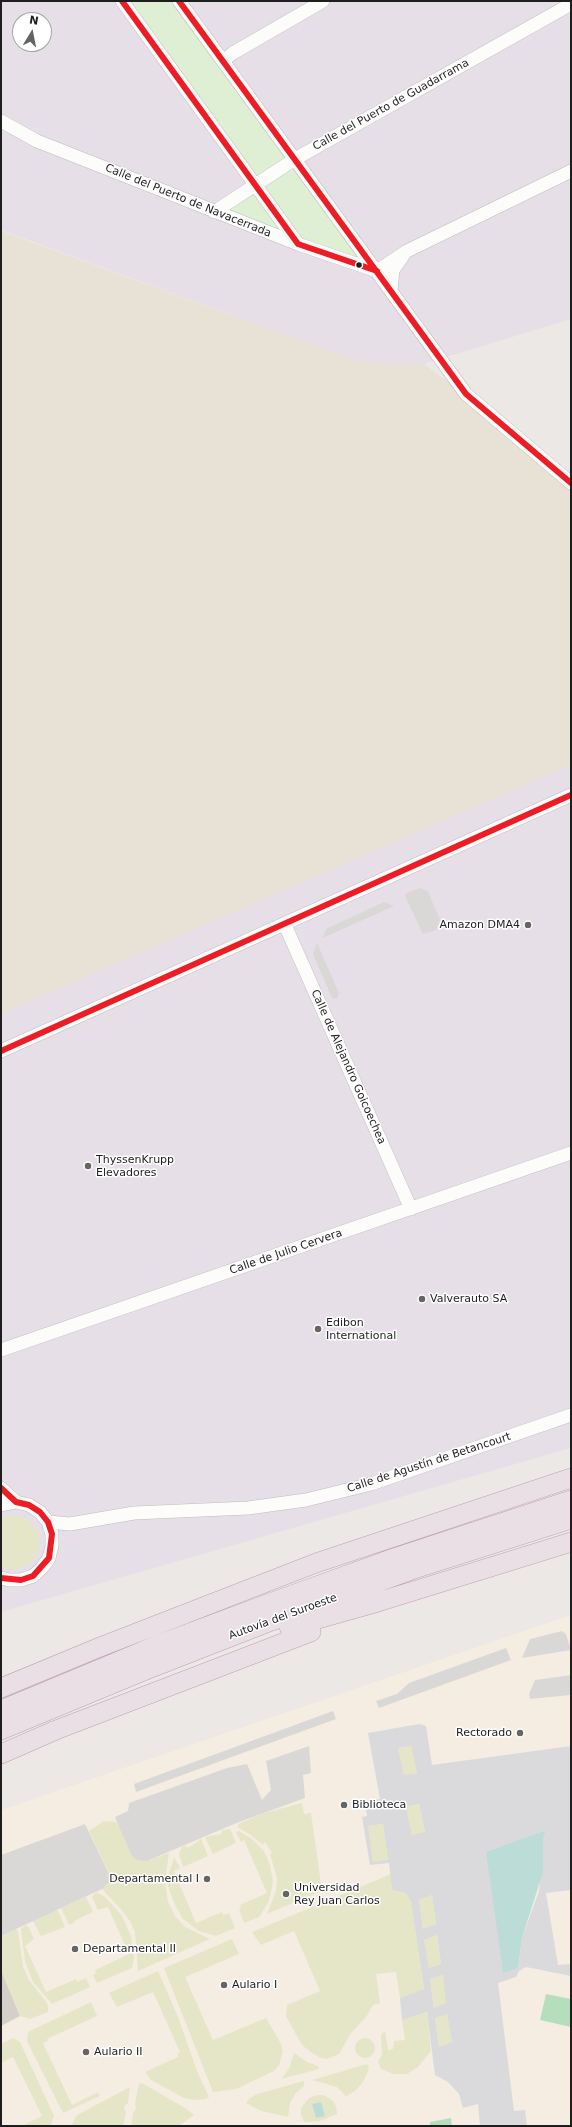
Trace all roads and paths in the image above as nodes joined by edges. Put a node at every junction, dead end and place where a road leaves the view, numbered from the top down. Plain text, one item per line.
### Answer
1 (122, 1) edge
2 (179, 1) edge
3 (323, 1) edge
4 (571, 4) edge
5 (223, 61) junction
6 (1, 121) edge
7 (295, 159) junction
8 (571, 171) edge
9 (255, 185) junction
10 (214, 212) junction
11 (298, 244) junction
12 (407, 251) junction
13 (377, 270) junction
14 (391, 290) junction
15 (571, 483) edge
16 (571, 795) edge
17 (285, 925) junction
18 (1, 1051) edge
19 (571, 1153) edge
20 (411, 1209) junction
21 (1, 1350) edge
22 (571, 1415) edge
23 (571, 1478) edge
24 (1, 1488) edge
25 (571, 1500) edge
26 (16, 1502) junction
27 (1, 1505) edge
28 (571, 1519) edge
29 (48, 1522) junction
30 (70, 1524) junction
31 (571, 1542) edge
32 (52, 1546) junction
33 (466, 1574) junction
34 (1, 1578) edge
35 (1, 1688) edge
36 (1, 1710) edge
37 (33, 1717) junction
38 (1, 1730) edge
39 (1, 1754) edge

1 - 9 street
2 - 5 street
3 - 5 street
4 - 7 street, Calle del Puerto de Guadarrama
5 - 7 street
6 - 10 street, Calle del Puerto de Navacerrada
7 - 9 street, Calle del Puerto de Guadarrama
7 - 13 street
8 - 12 street
9 - 10 street, Calle del Puerto de Guadarrama
9 - 11 street
10 - 11 street, Calle del Puerto de Navacerrada
11 - 13 street, Calle del Puerto de Navacerrada
12 - 13 street
12 - 14 street
13 - 14 street
14 - 15 street
16 - 17 street
17 - 18 street
17 - 20 street, Calle de Alejandro Goicoechea
19 - 20 street, Calle de Julio Cervera
20 - 21 street, Calle de Julio Cervera
22 - 30 street, Calle de Agustín de Betancourt
23 - 35 highway
24 - 26 street
25 - 36 highway, Autovía del Suroeste
26 - 27 street
26 - 29 street
28 - 37 highway, Autovía del Suroeste
29 - 30 street, Calle de Agustín de Betancourt
29 - 32 street
30 - 32 street
31 - 33 highway
32 - 34 street
33 - 37 highway
33 - 39 highway
37 - 38 highway, Autovía del Suroeste

